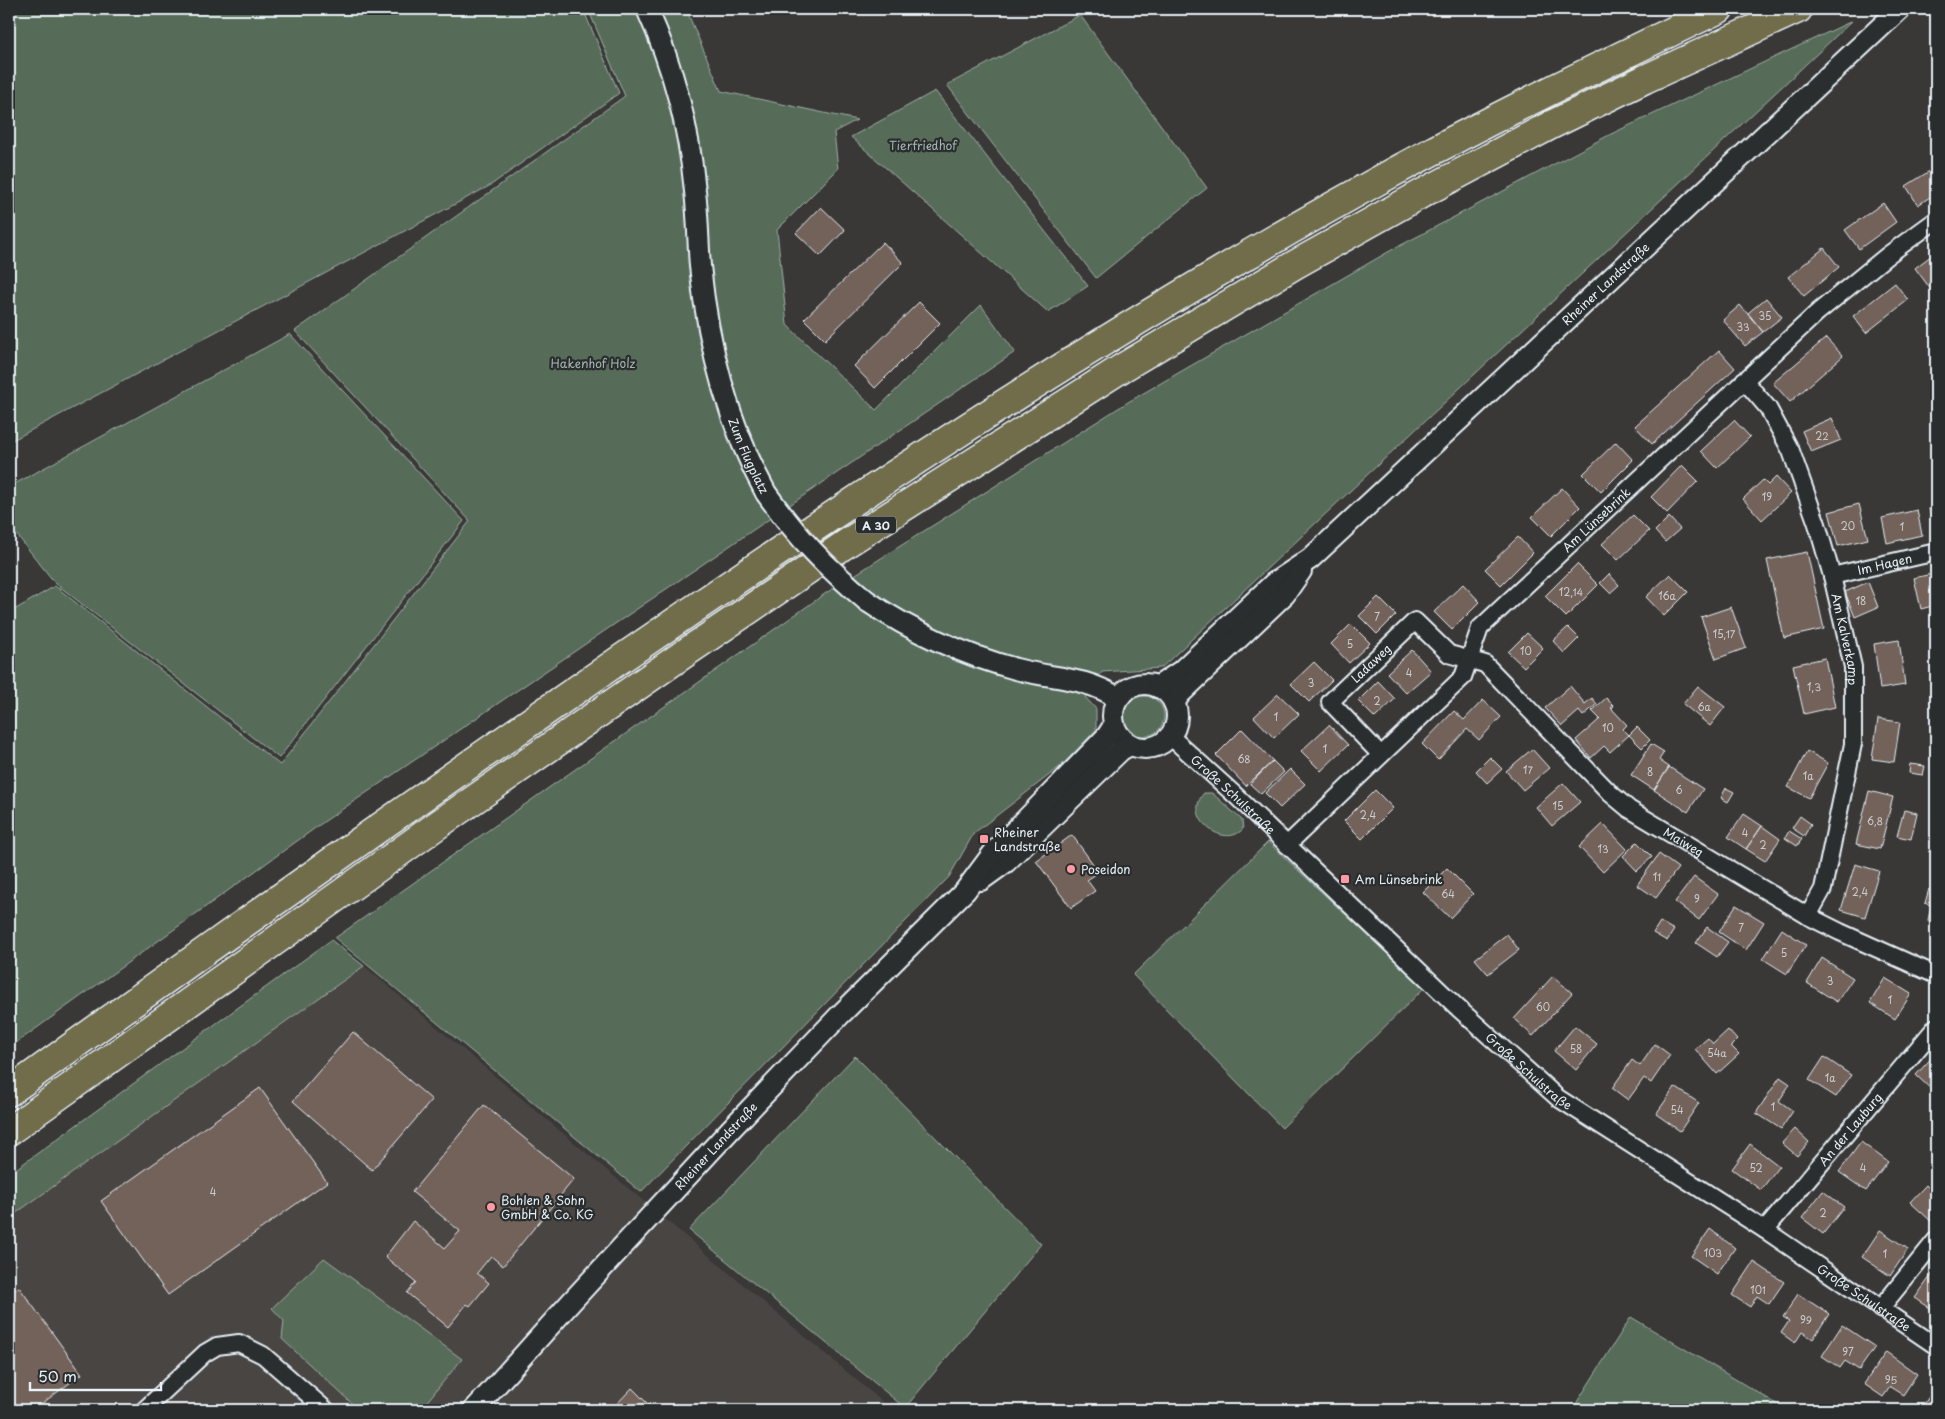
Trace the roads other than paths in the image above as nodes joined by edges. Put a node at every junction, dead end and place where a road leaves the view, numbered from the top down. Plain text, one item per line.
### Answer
1 (647, 9) edge
2 (1719, 9) edge
3 (1798, 9) edge
4 (1900, 9) edge
5 (1936, 220) edge
6 (1744, 380) junction
7 (1936, 552) edge
8 (1310, 559) junction
9 (1832, 576) junction
10 (1469, 659) junction
11 (1158, 686) junction
12 (1118, 698) junction
13 (1174, 703) junction
14 (1114, 725) junction
15 (1170, 736) junction
16 (1130, 744) junction
17 (1381, 755) junction
18 (1287, 844) junction
19 (965, 891) junction
20 (1808, 916) junction
21 (1936, 975) edge
22 (1936, 1027) edge
23 (9, 1092) edge
24 (9, 1131) edge
25 (1765, 1230) junction
26 (1936, 1240) edge
27 (1880, 1309) junction
28 (1936, 1346) edge
29 (144, 1410) edge
30 (326, 1410) edge
31 (474, 1410) edge

1 - 12 street, Zum Flugplatz, bridge
2 - 23 highway, A 30
3 - 24 highway, A 30
4 - 8 street, Rheiner Landstraße
5 - 6 street, Am Lünsebrink
6 - 9 street, Am Kalverkamp
6 - 10 street, Am Lünsebrink
7 - 9 street, Im Hagen
8 - 11 street, Rheiner Landstraße
8 - 13 street, Rheiner Landstraße
9 - 20 street, Am Kalverkamp
10 - 17 street, Am Lünsebrink
10 - 17 street, Ladaweg
10 - 20 street, Maiweg
11 - 12 street
11 - 13 street
12 - 14 street
13 - 15 street
14 - 16 street
14 - 19 street, Rheiner Landstraße
15 - 16 street
15 - 18 street, Große Schulstraße
16 - 19 street, Rheiner Landstraße
17 - 18 street, Am Lünsebrink
18 - 25 street, Große Schulstraße
19 - 31 street, Rheiner Landstraße
20 - 21 street, Maiweg
22 - 25 street, An der Lauburg
25 - 27 street, Große Schulstraße
26 - 27 street
27 - 28 street, Große Schulstraße
29 - 30 street

